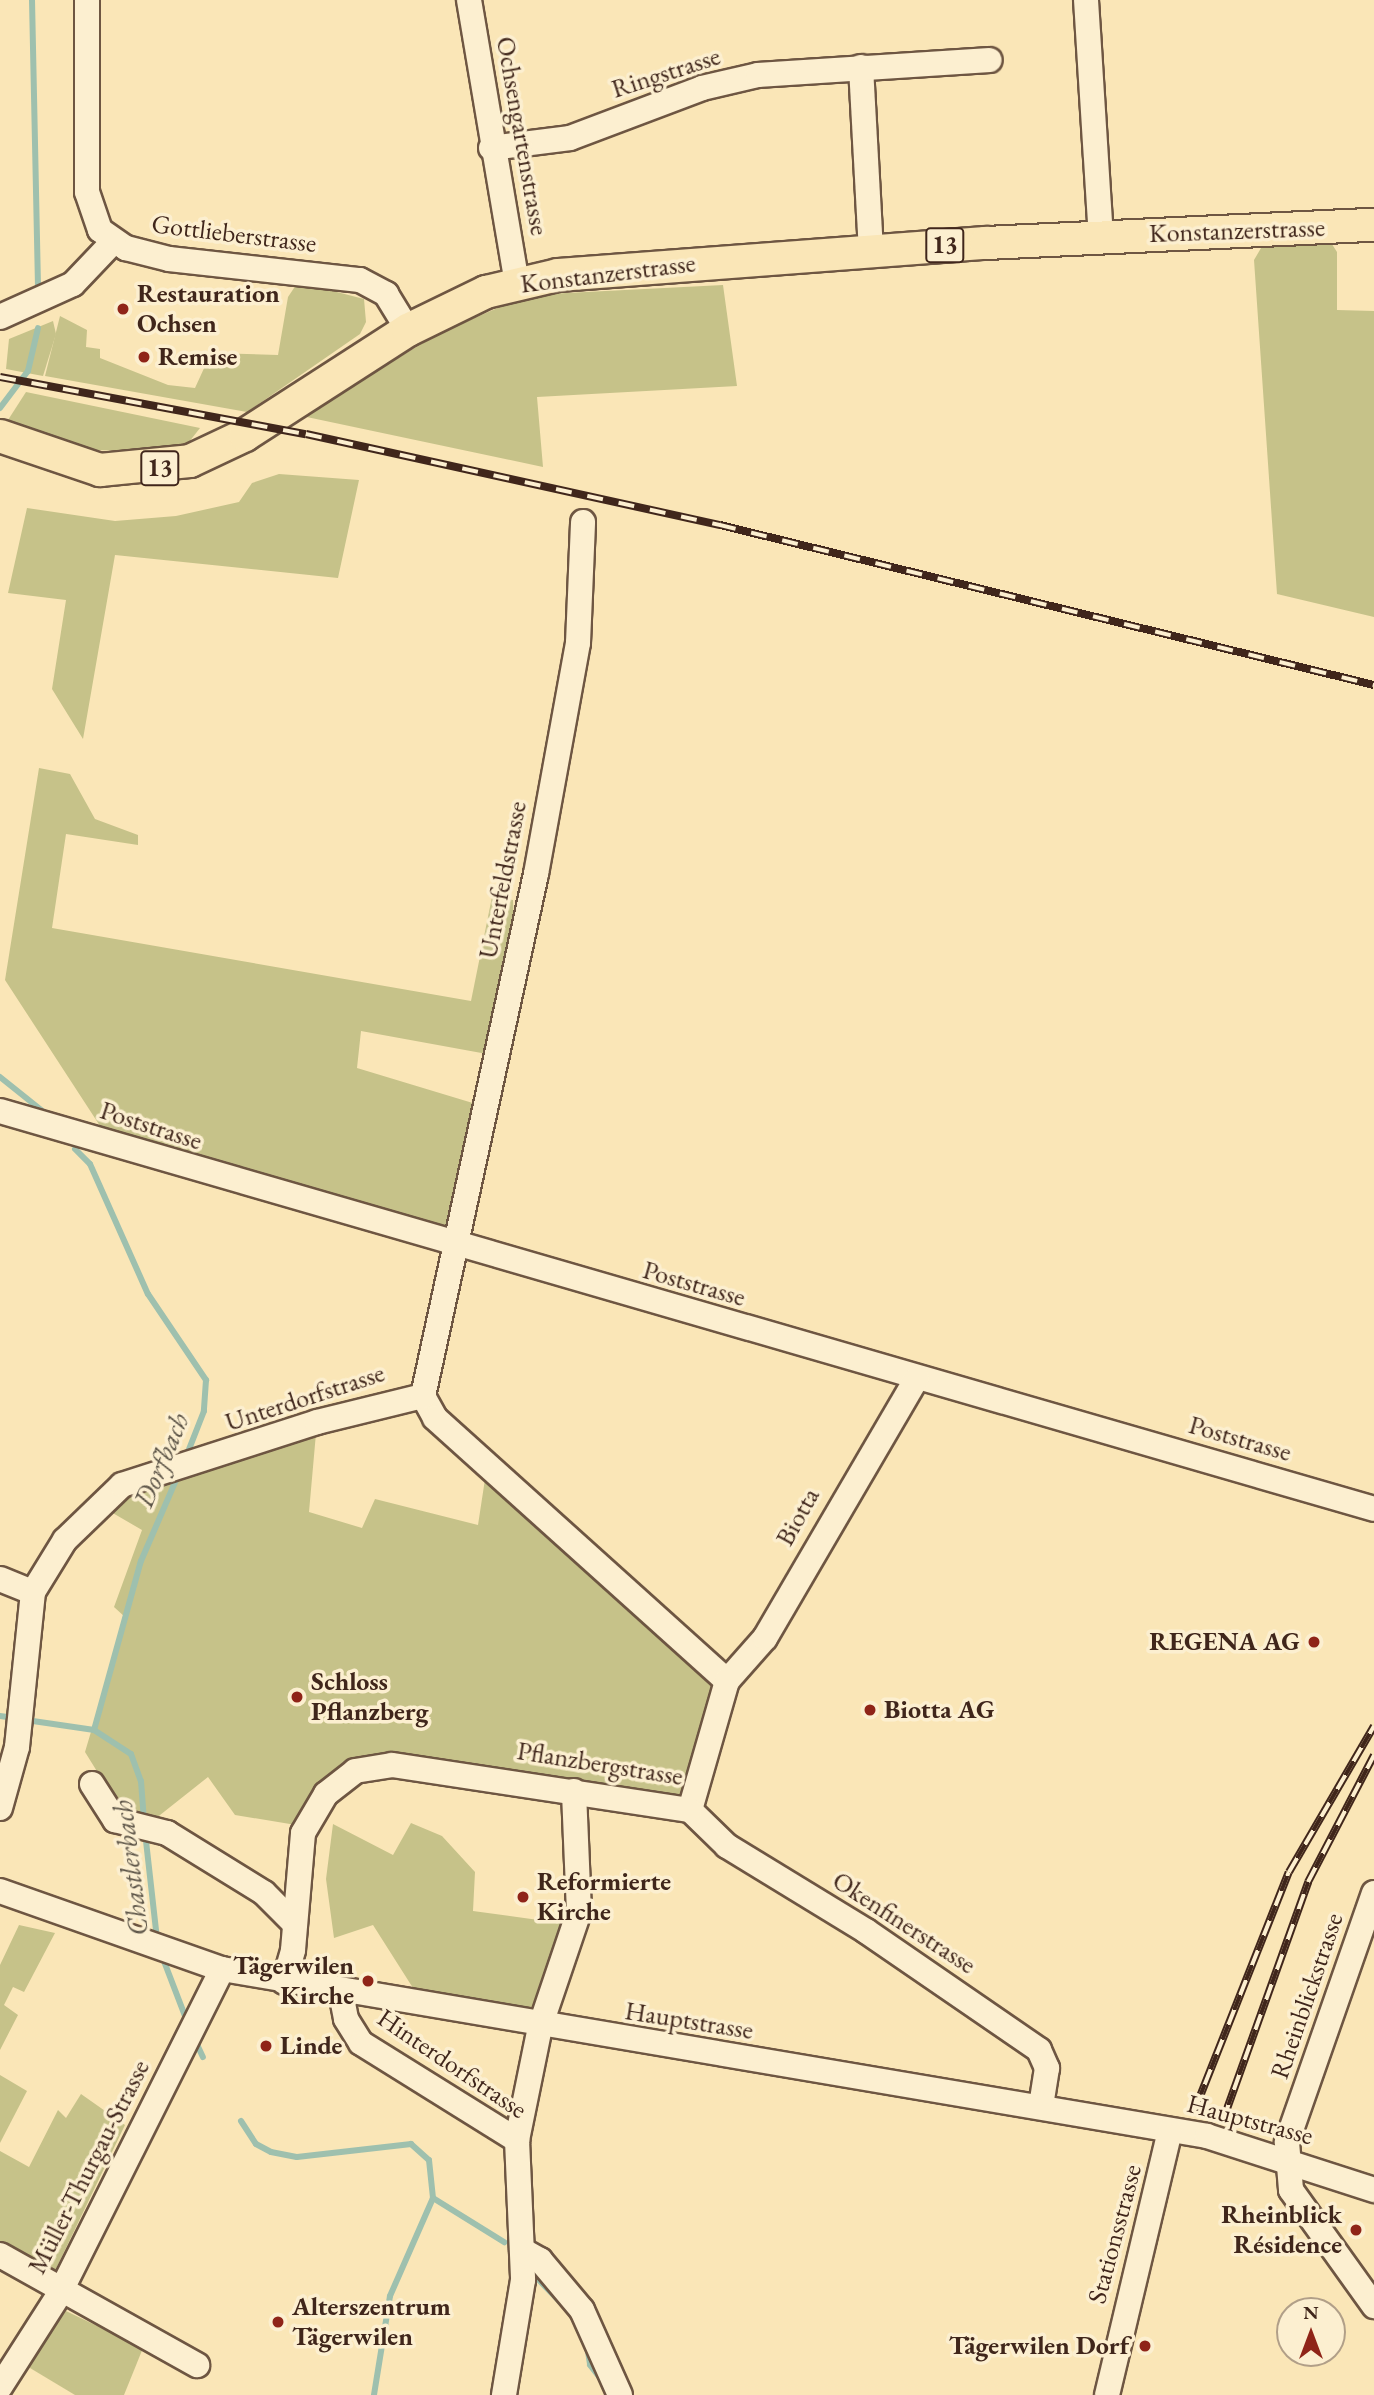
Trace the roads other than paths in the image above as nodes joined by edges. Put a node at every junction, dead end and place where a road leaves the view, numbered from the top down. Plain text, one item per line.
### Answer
1 (86, 0) edge
2 (468, 0) edge
3 (1086, 0) edge
4 (990, 60) dead end
5 (861, 66) junction
6 (491, 148) junction
7 (1374, 225) edge
8 (1101, 236) junction
9 (114, 241) junction
10 (871, 250) junction
11 (517, 283) junction
12 (0, 317) edge
13 (408, 330) junction
14 (0, 436) edge
15 (583, 522) dead end
16 (0, 1111) edge
17 (457, 1247) junction
18 (917, 1378) junction
19 (423, 1396) junction
20 (1374, 1509) edge
21 (0, 1579) edge
22 (33, 1592) junction
23 (727, 1681) junction
24 (92, 1784) dead end
25 (574, 1791) junction
26 (0, 1808) edge
27 (690, 1810) junction
28 (0, 1891) edge
29 (1374, 1894) edge
30 (294, 1923) junction
31 (222, 1969) junction
32 (284, 1982) junction
33 (341, 1993) junction
34 (540, 2027) junction
35 (1041, 2107) junction
36 (1170, 2130) junction
37 (517, 2140) junction
38 (1287, 2158) junction
39 (1374, 2190) edge
40 (522, 2250) junction
41 (0, 2255) edge
42 (60, 2293) junction
43 (1374, 2306) edge
44 (197, 2365) dead end
45 (0, 2387) edge
46 (504, 2395) edge
47 (620, 2395) edge
48 (1107, 2395) edge

1 - 9 street, Gottlieberstrasse
2 - 6 street, Ochsengartenstrasse
3 - 8 street
4 - 5 street, Ringstrasse
5 - 6 street, Ringstrasse
5 - 10 street
6 - 11 street, Ochsengartenstrasse
7 - 8 main road, Konstanzerstrasse / 13
8 - 10 main road, Konstanzerstrasse / 13
9 - 12 street
9 - 13 street, Gottlieberstrasse
10 - 11 main road, Konstanzerstrasse / 13
11 - 13 main road, Konstanzerstrasse / 13
13 - 14 main road, Konstanzerstrasse / 13
15 - 17 street, Unterfeldstrasse
16 - 17 street, Poststrasse
17 - 18 street, Poststrasse
17 - 19 street, Unterdorfstrasse
18 - 20 street, Poststrasse
18 - 23 street, Biotta
19 - 22 street, Unterdorfstrasse
19 - 23 street
21 - 22 street
22 - 26 street, Unterdorfstrasse
23 - 27 street, Pflanzbergstrasse
24 - 30 street
25 - 27 street, Pflanzbergstrasse
25 - 30 street, Pflanzbergstrasse
25 - 34 street
27 - 35 street, Okenfinerstrasse
28 - 31 street, Hauptstrasse
29 - 38 street, Rheinblickstrasse
30 - 32 street, Pflanzbergstrasse
31 - 32 street, Hauptstrasse
31 - 42 street, Müller-Thurgau-Strasse
32 - 33 street, Hauptstrasse
33 - 34 street, Hauptstrasse
33 - 37 street, Hinterdorfstrasse
34 - 35 street, Hauptstrasse
34 - 37 street
35 - 36 street, Hauptstrasse
36 - 38 street, Hauptstrasse
36 - 48 street, Stationsstrasse
37 - 40 street, Hinterdorfstrasse
38 - 39 street, Hauptstrasse
38 - 43 street, Rheinblickstrasse
40 - 46 street, Hinterdorfstrasse
40 - 47 street
41 - 42 street
42 - 44 street
42 - 45 street, Müller-Thurgau-Strasse

